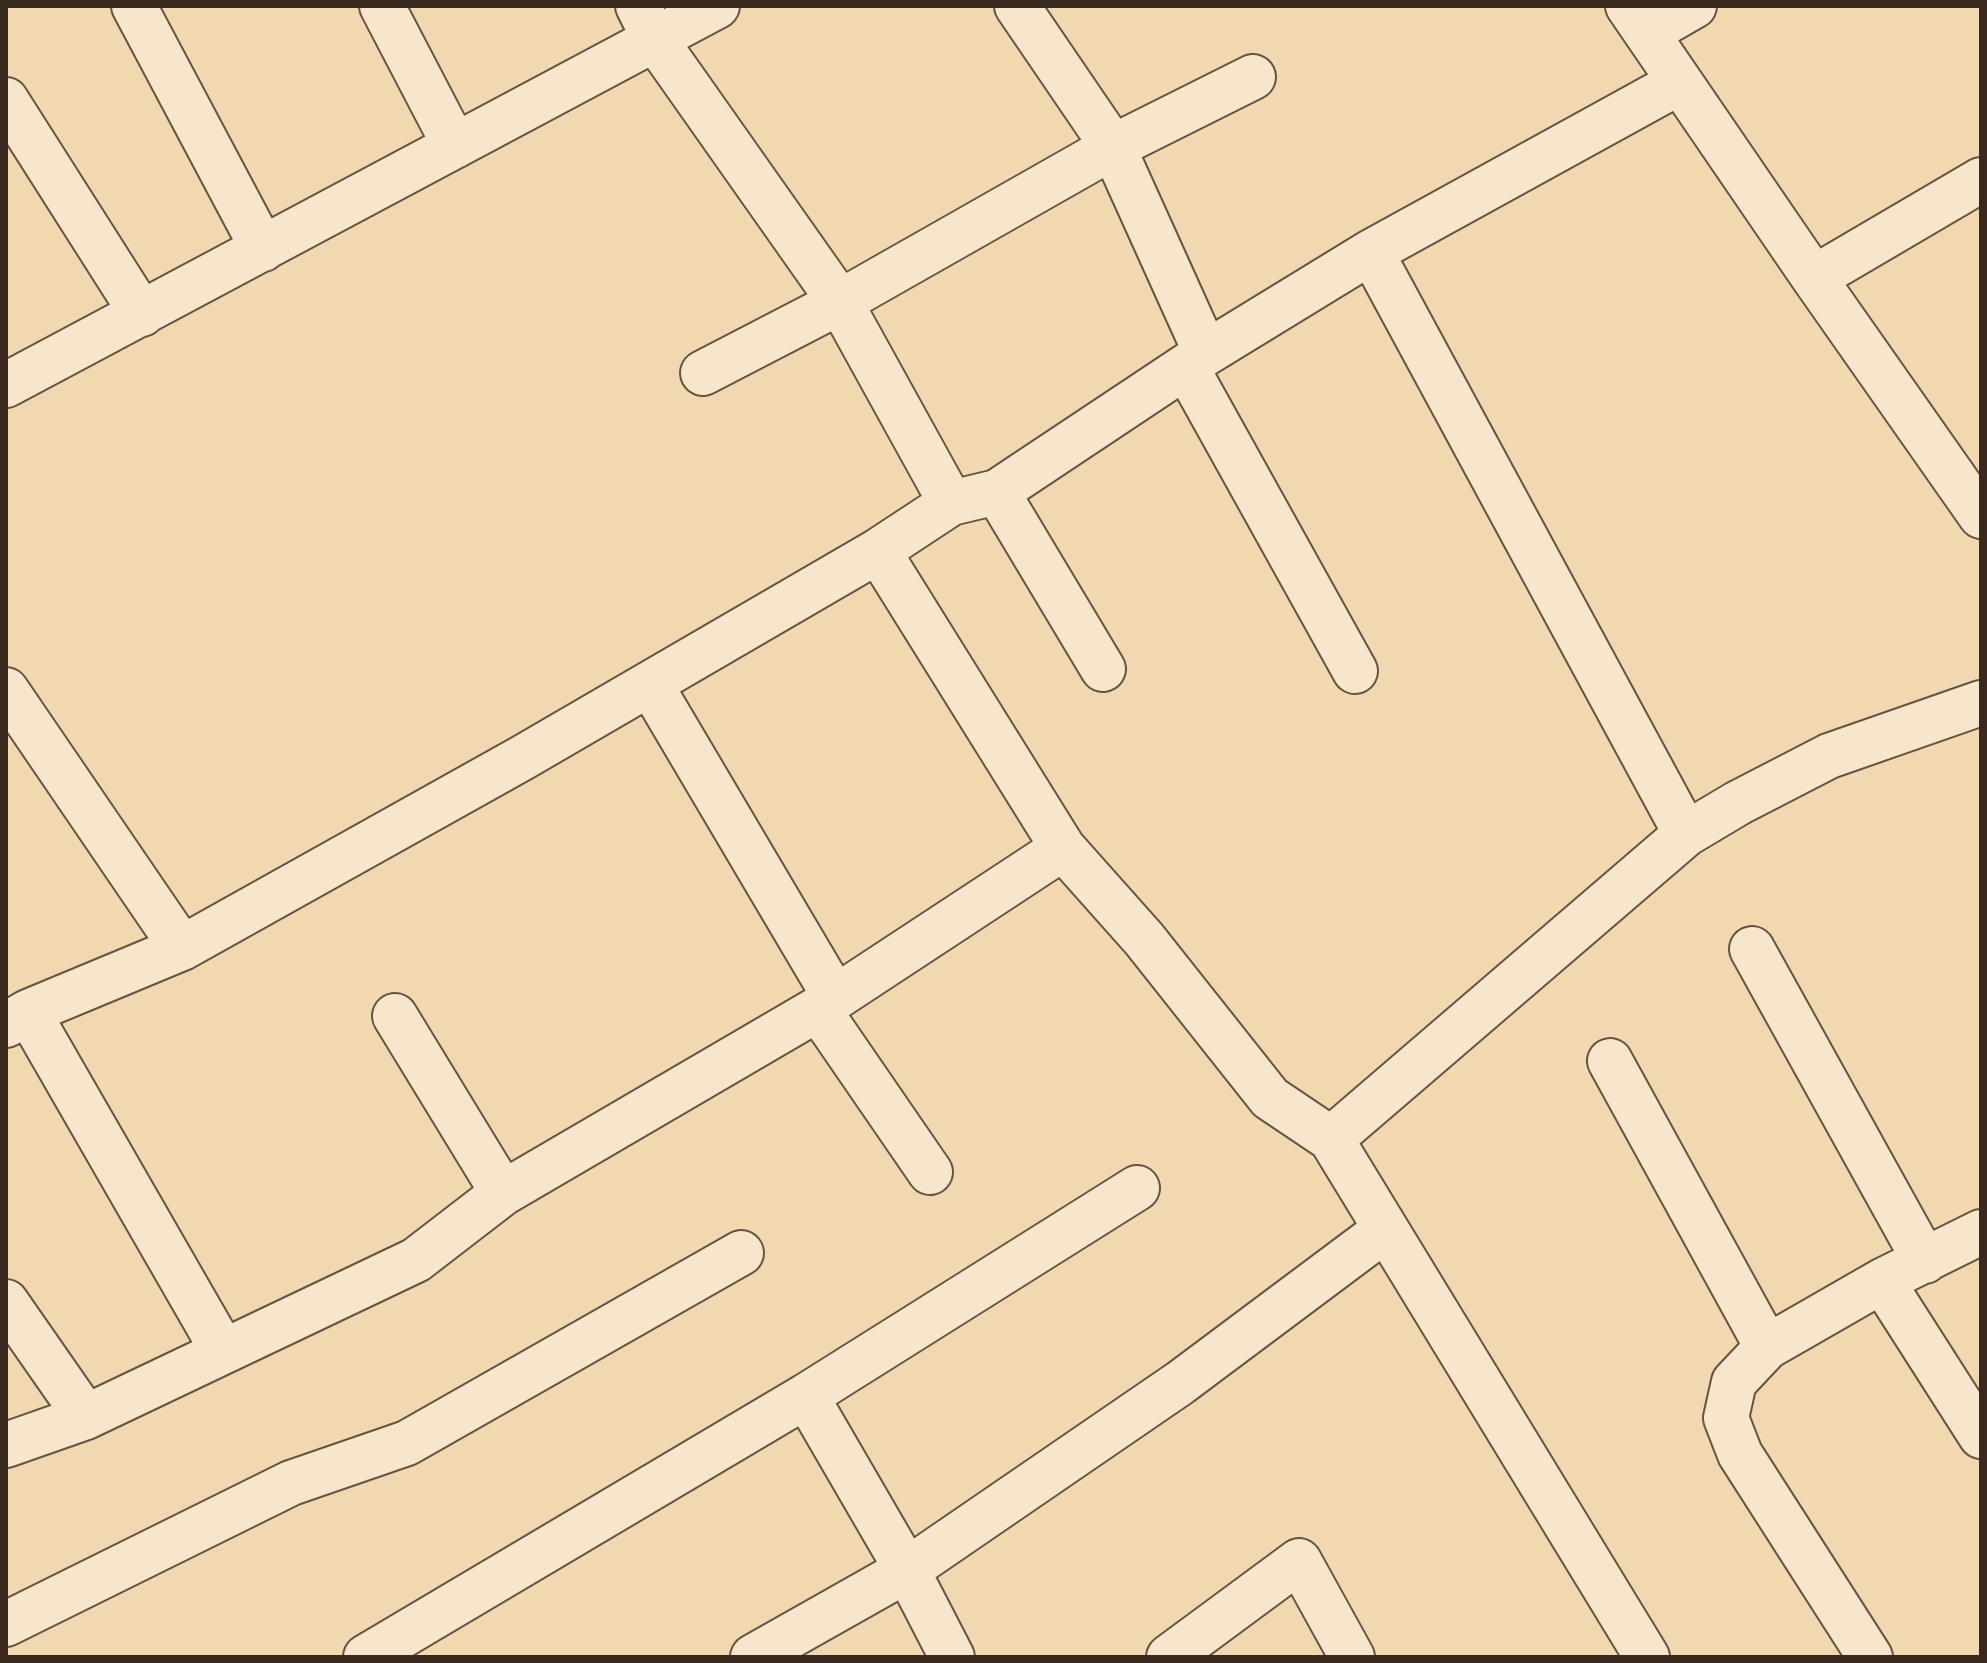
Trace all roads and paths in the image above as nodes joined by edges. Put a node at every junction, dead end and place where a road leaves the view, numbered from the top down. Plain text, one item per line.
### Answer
1 (134, 6) edge
2 (382, 6) edge
3 (717, 6) edge
4 (1017, 6) edge
5 (1694, 6) edge
6 (1638, 20) edge
7 (646, 22) edge
8 (1253, 77) dead end
9 (1680, 82) junction
10 (6, 100) edge
11 (455, 146) junction
12 (1113, 147) junction
13 (1981, 180) edge
14 (263, 249) junction
15 (1371, 252) junction
16 (1814, 278) junction
17 (840, 302) junction
18 (142, 314) junction
19 (1196, 360) junction
20 (703, 373) dead end
21 (6, 385) edge
22 (997, 492) junction
23 (951, 503) junction
24 (1981, 516) edge
25 (878, 551) junction
26 (1103, 669) dead end
27 (1355, 671) dead end
28 (650, 684) junction
29 (6, 690) edge
30 (1981, 703) edge
31 (1686, 834) junction
32 (1063, 848) junction
33 (182, 948) junction
34 (1752, 949) dead end
35 (826, 1003) junction
36 (395, 1016) dead end
37 (17, 1018) edge
38 (1610, 1061) dead end
39 (1331, 1139) junction
40 (930, 1172) dead end
41 (1137, 1188) dead end
42 (503, 1193) junction
43 (1386, 1229) junction
44 (1981, 1232) edge
45 (741, 1253) dead end
46 (1925, 1261) junction
47 (1882, 1281) junction
48 (6, 1302) edge
49 (1767, 1347) junction
50 (223, 1351) junction
51 (806, 1396) junction
52 (86, 1417) junction
53 (1981, 1436) edge
54 (6, 1445) edge
55 (907, 1570) junction
56 (6, 1624) edge
57 (366, 1657) edge
58 (753, 1657) edge
59 (952, 1657) edge
60 (1169, 1657) edge
61 (1352, 1657) edge
62 (1647, 1657) edge
63 (1870, 1657) edge

1 - 14 street
2 - 11 street
3 - 7 street
4 - 12 street
5 - 6 street
6 - 9 street
7 - 11 street
7 - 17 street
8 - 12 street
9 - 15 street
9 - 16 street
10 - 18 street
11 - 14 street
12 - 17 street
12 - 19 street
13 - 16 street
14 - 18 street
15 - 19 street
15 - 31 street
16 - 24 street
17 - 20 street
17 - 23 street
18 - 21 street
19 - 22 street
19 - 27 street
22 - 23 street
22 - 26 street
23 - 25 street
25 - 28 street
25 - 32 street
28 - 33 street
28 - 35 street
29 - 33 street
30 - 31 street
31 - 39 street
32 - 35 street
32 - 39 street
33 - 37 street
34 - 46 street
35 - 40 street
35 - 42 street
36 - 42 street
37 - 50 street
38 - 49 street
39 - 43 street
41 - 51 street
42 - 50 street
43 - 55 street
43 - 62 street
44 - 46 street
45 - 56 street
46 - 47 street
47 - 49 street
47 - 53 street
48 - 52 street
49 - 63 street
50 - 52 street
51 - 55 street
51 - 57 street
52 - 54 street
55 - 58 street
55 - 59 street
60 - 61 street

